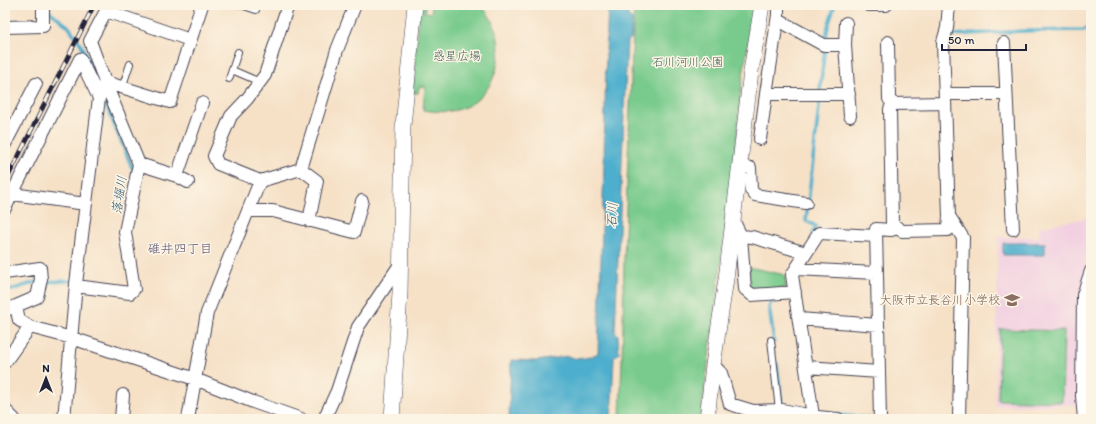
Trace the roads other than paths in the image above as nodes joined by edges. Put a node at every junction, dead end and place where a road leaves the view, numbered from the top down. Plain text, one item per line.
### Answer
1 (43, 5) edge
2 (202, 5) edge
3 (241, 5) edge
4 (288, 5) edge
5 (355, 5) edge
6 (415, 5) edge
7 (762, 5) edge
8 (778, 5) edge
9 (869, 5) edge
10 (886, 5) edge
11 (949, 5) edge
12 (107, 8) edge
13 (256, 10) dead end
14 (778, 20) junction
15 (846, 23) dead end
16 (5, 27) edge
17 (190, 40) junction
18 (888, 42) dead end
19 (1004, 43) dead end
20 (845, 45) junction
21 (238, 52) dead end
22 (130, 64) dead end
23 (232, 70) junction
24 (229, 79) dead end
25 (260, 82) junction
26 (36, 84) dead end
27 (122, 88) junction
28 (102, 91) junction
29 (766, 94) junction
30 (849, 94) junction
31 (1006, 94) junction
32 (948, 96) junction
33 (202, 103) dead end
34 (893, 104) junction
35 (850, 116) dead end
36 (9, 127) edge
37 (760, 139) dead end
38 (5, 144) edge
39 (139, 164) junction
40 (739, 166) junction
41 (301, 169) junction
42 (177, 176) junction
43 (260, 181) junction
44 (188, 182) dead end
45 (12, 194) junction
46 (362, 201) dead end
47 (806, 202) dead end
48 (86, 204) junction
49 (5, 208) edge
50 (249, 211) junction
51 (949, 216) junction
52 (733, 220) junction
53 (309, 222) junction
54 (897, 228) junction
55 (1013, 228) dead end
56 (740, 236) junction
57 (876, 236) junction
58 (806, 253) junction
59 (401, 263) junction
60 (796, 269) junction
61 (1091, 271) edge
62 (5, 273) edge
63 (876, 273) junction
64 (76, 283) junction
65 (795, 292) junction
66 (11, 308) edge
67 (799, 319) junction
68 (878, 325) junction
69 (30, 327) junction
70 (72, 338) junction
71 (771, 340) dead end
72 (5, 362) edge
73 (713, 365) junction
74 (806, 367) junction
75 (879, 372) junction
76 (195, 379) junction
77 (123, 395) dead end
78 (5, 410) edge
79 (779, 410) junction
80 (813, 416) junction
81 (14, 419) edge
82 (64, 419) edge
83 (121, 419) edge
84 (188, 419) edge
85 (301, 419) edge
86 (324, 419) edge
87 (392, 419) edge
88 (707, 419) edge
89 (838, 419) edge
90 (880, 419) edge
91 (959, 419) edge
92 (1084, 419) edge

1 - 16 street
2 - 17 street
3 - 13 lane
4 - 25 street
5 - 41 street
6 - 59 street
7 - 40 street
8 - 14 street
9 - 10 street
11 - 32 street
12 - 17 street
12 - 28 street
14 - 20 street
14 - 29 street
15 - 20 street
17 - 27 street
18 - 34 street
19 - 31 street
20 - 30 street
21 - 23 lane
22 - 27 lane
23 - 24 lane
23 - 25 lane
25 - 43 street
26 - 36 street
27 - 28 street
28 - 39 street
28 - 45 street
28 - 48 street
29 - 30 street
29 - 37 street
30 - 35 street
31 - 32 street
31 - 55 street
32 - 34 street
32 - 51 street
33 - 42 street
34 - 54 street
36 - 38 street
39 - 42 street
39 - 64 street
40 - 47 street
40 - 52 street
41 - 43 street
41 - 53 street
42 - 44 street
43 - 50 street
45 - 48 street
45 - 49 street
46 - 53 street
48 - 64 street
50 - 53 street
50 - 76 street
51 - 54 street
51 - 91 street
52 - 56 street
52 - 73 street
54 - 57 street
56 - 58 street
56 - 65 street
57 - 58 street
57 - 63 street
58 - 60 street
59 - 86 street
59 - 87 street
60 - 63 street
60 - 65 street
61 - 92 street
62 - 66 street
63 - 68 street
64 - 70 street
65 - 67 street
66 - 69 street
67 - 68 street
67 - 74 street
68 - 75 street
69 - 70 street
69 - 72 street
70 - 76 street
70 - 82 street
71 - 79 lane
73 - 79 street
73 - 88 street
74 - 75 street
74 - 80 street
75 - 90 street
76 - 84 street
76 - 85 street
77 - 83 street
78 - 81 street
79 - 80 street
80 - 89 street

